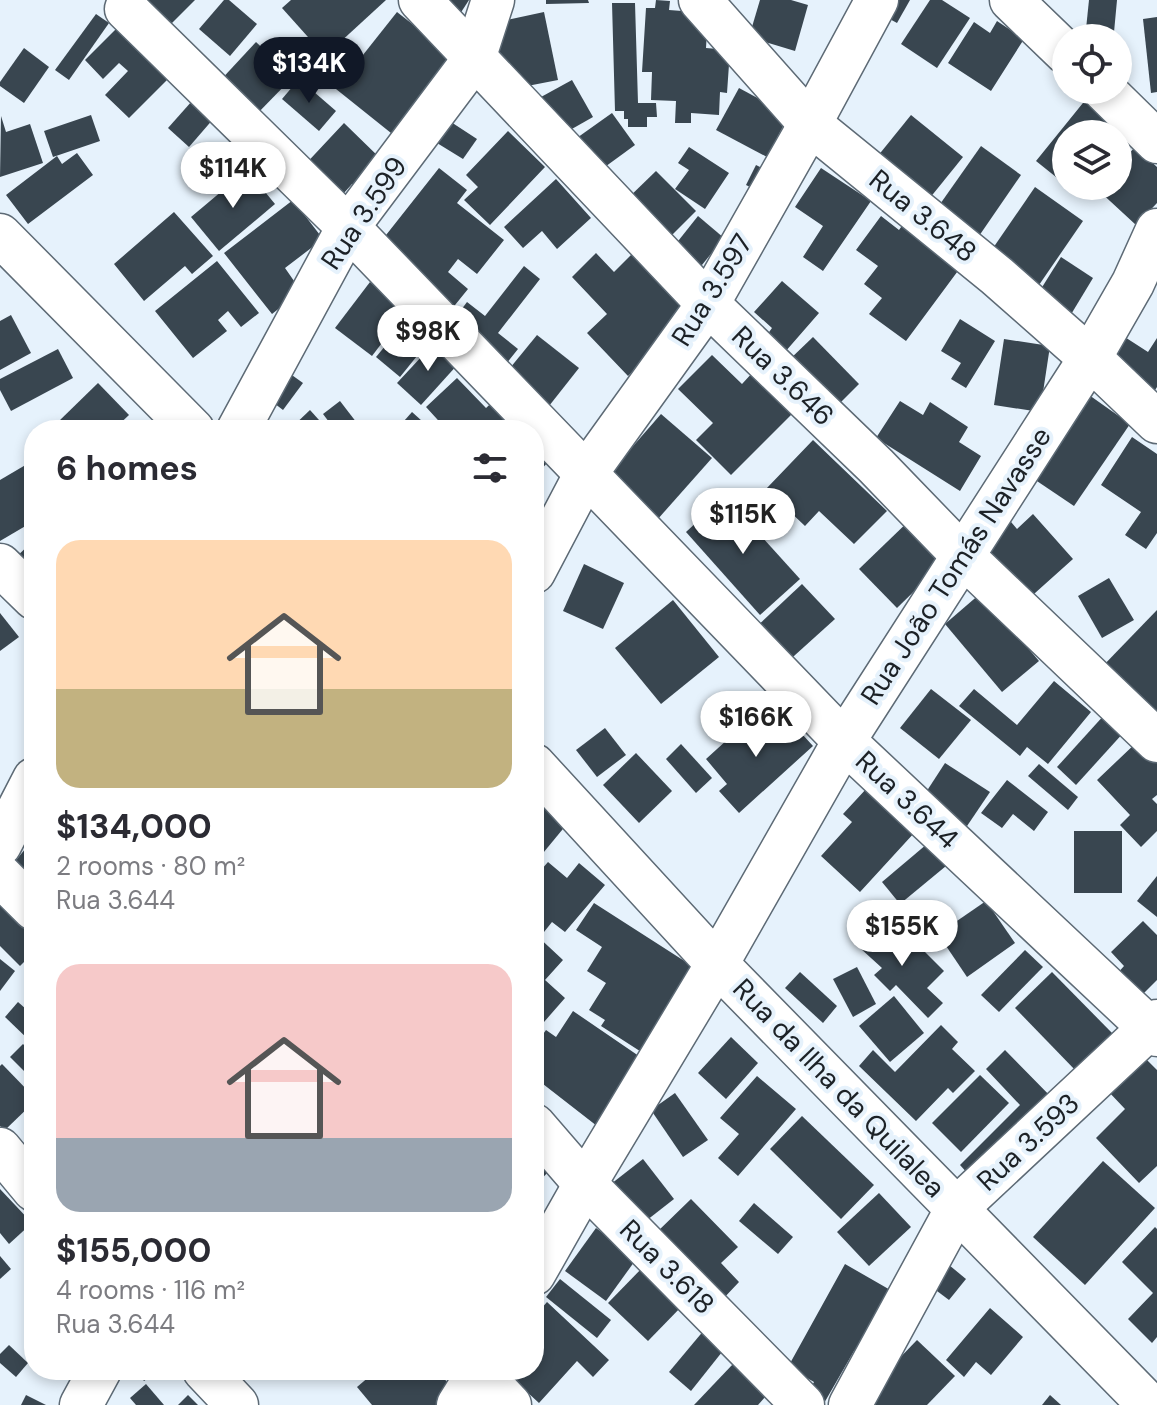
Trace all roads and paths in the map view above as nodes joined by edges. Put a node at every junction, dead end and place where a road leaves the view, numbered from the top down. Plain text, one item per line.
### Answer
1 (420, 0) edge
2 (493, 0) edge
3 (700, 0) edge
4 (877, 0) edge
5 (1011, 0) edge
6 (126, 9) dead end
7 (1052, 40) edge
8 (474, 59) junction
9 (1118, 104) edge
10 (810, 124) junction
11 (1157, 142) edge
12 (348, 227) junction
13 (1157, 230) edge
14 (0, 235) edge
15 (708, 304) junction
16 (1090, 358) junction
17 (183, 420) edge
18 (243, 420) edge
19 (532, 420) edge
20 (1157, 422) edge
21 (544, 432) edge
22 (585, 475) junction
23 (544, 553) edge
24 (962, 555) junction
25 (0, 565) edge
26 (24, 588) edge
27 (844, 741) junction
28 (1157, 741) edge
29 (544, 776) edge
30 (24, 798) edge
31 (0, 845) edge
32 (0, 875) edge
33 (24, 899) edge
34 (717, 964) junction
35 (1155, 1028) edge
36 (544, 1137) edge
37 (0, 1149) edge
38 (24, 1178) edge
39 (585, 1184) junction
40 (957, 1208) junction
41 (544, 1256) edge
42 (95, 1380) edge
43 (213, 1380) edge
44 (474, 1380) edge
45 (81, 1405) edge
46 (237, 1405) edge
47 (510, 1405) edge
48 (803, 1405) edge
49 (850, 1405) edge
50 (1149, 1405) edge

1 - 8 street, Rua 3.646
2 - 8 street, Rua 3.599
3 - 10 street, Rua 3.648
4 - 10 street, Rua 3.597
5 - 7 street
6 - 12 street, Rua 3.644
8 - 12 street, Rua 3.599
8 - 15 street, Rua 3.646
9 - 11 street
10 - 15 street, Rua 3.597
10 - 16 street, Rua 3.648
12 - 18 street, Rua 3.599
12 - 19 street, Rua 3.644
13 - 16 street, Rua João Tomás Navasse
14 - 17 street
15 - 22 street, Rua 3.597
15 - 24 street, Rua 3.646
16 - 20 street, Rua 3.648
16 - 24 street, Rua João Tomás Navasse
21 - 22 street, Rua 3.644
22 - 23 street, Rua 3.597
22 - 27 street, Rua 3.644
24 - 27 street, Rua João Tomás Navasse
24 - 28 street, Rua 3.646
25 - 26 street
27 - 34 street, Rua João Tomás Navasse
27 - 35 street, Rua 3.644
29 - 34 street, Rua da Ilha da Quilalea
30 - 31 street
32 - 33 street
34 - 39 street, Rua João Tomás Navasse
34 - 40 street, Rua da Ilha da Quilalea
35 - 40 street, Rua 3.593
36 - 39 street, Rua 3.618
37 - 38 street
39 - 41 street, Rua João Tomás Navasse
39 - 48 street, Rua 3.618
40 - 49 street, Rua 3.593
40 - 50 street, Rua da Ilha da Quilalea
42 - 45 street
43 - 46 street
44 - 47 street

